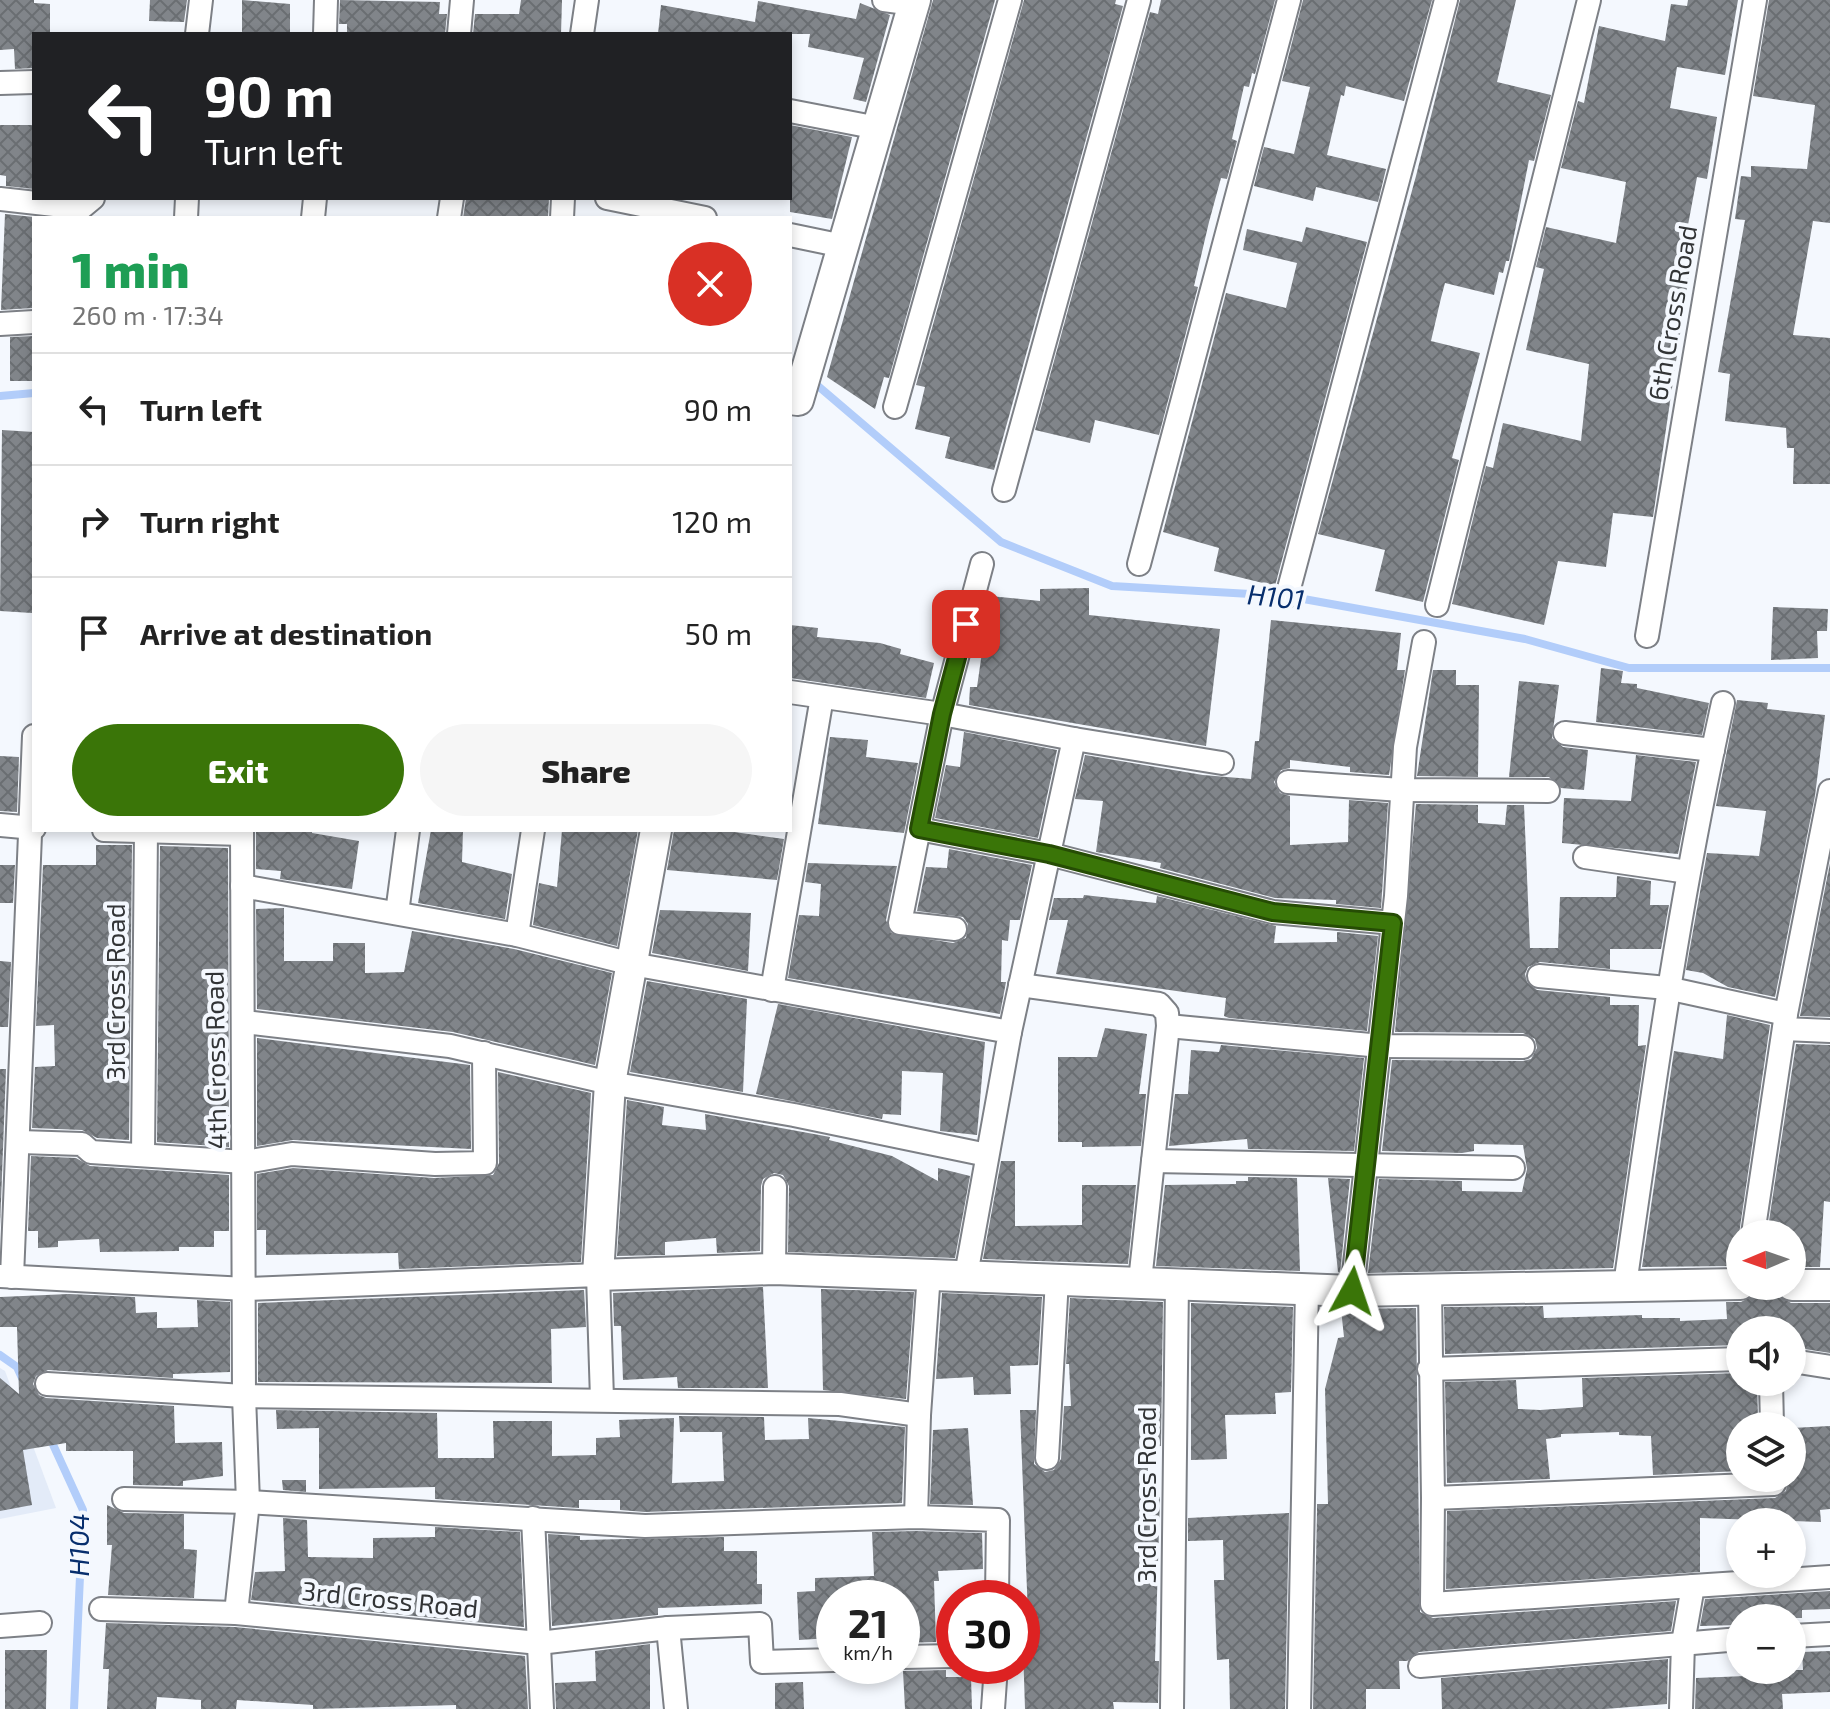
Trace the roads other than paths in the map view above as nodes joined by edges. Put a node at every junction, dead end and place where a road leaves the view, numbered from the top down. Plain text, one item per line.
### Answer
1 (201, 0) edge
2 (326, 0) edge
3 (462, 0) edge
4 (587, 0) edge
5 (1010, 0) edge
6 (1139, 0) edge
7 (1289, 0) edge
8 (1446, 0) edge
9 (1589, 0) edge
10 (1755, 0) edge
11 (905, 1) edge
12 (197, 32) edge
13 (325, 32) edge
14 (459, 32) edge
15 (582, 32) edge
16 (32, 82) edge
17 (0, 83) edge
18 (792, 111) edge
19 (878, 128) junction
20 (0, 199) edge
21 (91, 200) edge
22 (617, 200) edge
23 (695, 216) edge
24 (792, 235) edge
25 (843, 246) junction
26 (32, 322) edge
27 (0, 324) edge
28 (794, 400) edge
29 (895, 407) dead end
30 (1004, 490) dead end
31 (982, 564) dead end
32 (1139, 564) dead end
33 (1287, 596) dead end
34 (1437, 605) dead end
35 (1647, 636) dead end
36 (1424, 642) dead end
37 (792, 692) edge
38 (822, 697) junction
39 (1723, 703) dead end
40 (942, 714) junction
41 (1565, 733) dead end
42 (1074, 739) junction
43 (1713, 750) junction
44 (1222, 763) dead end
45 (1288, 782) dead end
46 (1401, 790) junction
47 (1548, 791) dead end
48 (1830, 791) edge
49 (32, 797) edge
50 (0, 825) edge
51 (31, 828) edge
52 (919, 829) junction
53 (146, 832) edge
54 (242, 832) edge
55 (408, 832) edge
56 (533, 832) edge
57 (656, 832) edge
58 (1049, 854) junction
59 (1585, 857) dead end
60 (1688, 872) junction
61 (242, 886) junction
62 (397, 913) junction
63 (1393, 923) junction
64 (955, 929) dead end
65 (517, 935) junction
66 (632, 964) junction
67 (1539, 976) dead end
68 (1020, 985) junction
69 (1667, 988) junction
70 (772, 990) junction
71 (1785, 1021) junction
72 (244, 1022) junction
73 (1168, 1026) junction
74 (1830, 1031) edge
75 (1010, 1032) junction
76 (1381, 1046) junction
77 (1523, 1047) dead end
78 (484, 1053) junction
79 (610, 1083) junction
80 (20, 1142) junction
81 (143, 1155) junction
82 (987, 1155) junction
83 (1153, 1161) junction
84 (245, 1162) junction
85 (1363, 1166) junction
86 (1513, 1168) dead end
87 (775, 1187) dead end
88 (1755, 1220) edge
89 (774, 1269) junction
90 (929, 1273) junction
91 (598, 1275) junction
92 (966, 1275) junction
93 (6, 1276) edge
94 (1057, 1279) junction
95 (1140, 1281) junction
96 (1177, 1282) junction
97 (1726, 1284) edge
98 (1625, 1285) junction
99 (1806, 1285) edge
100 (1830, 1285) edge
101 (1307, 1288) junction
102 (246, 1289) junction
103 (1430, 1289) junction
104 (1352, 1291) junction
105 (1726, 1359) edge
106 (1806, 1363) edge
107 (1830, 1367) edge
108 (1429, 1369) junction
109 (47, 1384) dead end
110 (244, 1396) junction
111 (602, 1399) junction
112 (919, 1415) junction
113 (1047, 1458) dead end
114 (1726, 1486) edge
115 (1433, 1498) junction
116 (124, 1499) dead end
117 (248, 1502) junction
118 (916, 1517) junction
119 (533, 1518) junction
120 (1830, 1577) edge
121 (997, 1580) edge
122 (1693, 1586) junction
123 (101, 1609) dead end
124 (236, 1613) junction
125 (40, 1623) dead end
126 (0, 1626) edge
127 (668, 1628) junction
128 (1830, 1634) edge
129 (1806, 1635) edge
130 (1726, 1640) edge
131 (539, 1643) junction
132 (1683, 1643) junction
133 (816, 1660) edge
134 (1420, 1666) dead end
135 (995, 1684) edge
136 (542, 1709) edge
137 (676, 1709) edge
138 (993, 1709) edge
139 (1172, 1709) edge
140 (1299, 1709) edge
141 (1681, 1709) edge

1 - 12 street
2 - 13 street
3 - 14 street
4 - 15 street
5 - 29 street
6 - 30 street
7 - 32 street
8 - 33 street
9 - 34 street
10 - 35 street, 6th Cross Road
11 - 19 street
16 - 17 street
18 - 19 street
19 - 25 street
20 - 21 street
22 - 23 street
24 - 25 street
25 - 28 street
26 - 27 street
31 - 40 street
36 - 46 street
37 - 38 street
38 - 40 street
38 - 70 street
39 - 43 street
40 - 42 street
40 - 52 street
41 - 43 street
42 - 44 street
42 - 58 street
43 - 60 street
45 - 46 street
46 - 47 street
46 - 63 street
48 - 71 street
49 - 51 street
50 - 51 street
51 - 80 street
52 - 58 street
52 - 64 street
53 - 81 street, 3rd Cross Road
54 - 61 street, 4th Cross Road
55 - 62 street
56 - 65 street
57 - 66 street
58 - 63 street
58 - 68 street
59 - 60 street
60 - 69 street
61 - 62 street
61 - 72 street, 4th Cross Road
62 - 65 street
63 - 76 street
65 - 66 street
66 - 70 street
66 - 79 street
67 - 69 street
68 - 73 street
68 - 75 street
69 - 71 street
69 - 98 street
70 - 75 street
71 - 74 street
71 - 88 street
72 - 78 street
72 - 84 street, 4th Cross Road
73 - 76 street
73 - 83 street
75 - 82 street
76 - 77 street
76 - 85 street
78 - 79 street
78 - 84 street
79 - 82 street
79 - 91 street
80 - 81 street
80 - 93 street
81 - 84 street
82 - 92 street
83 - 85 street
83 - 95 street
84 - 102 street, 4th Cross Road
85 - 86 street
85 - 104 street
87 - 89 street
89 - 90 street
89 - 91 street
90 - 92 street
90 - 112 street
91 - 102 street
91 - 111 street
92 - 94 street
93 - 102 street
94 - 95 street
94 - 113 street
95 - 96 street
96 - 101 street
96 - 139 street, 3rd Cross Road
97 - 98 street
98 - 103 street
99 - 100 street
101 - 104 street
101 - 140 street
102 - 110 street, 4th Cross Road
103 - 104 street
103 - 108 street
105 - 108 street
106 - 107 street
108 - 115 street
109 - 110 street
110 - 111 street
110 - 117 street, 4th Cross Road
111 - 112 street
112 - 118 street
114 - 115 street
115 - 122 street
116 - 117 street
117 - 119 street
117 - 124 street, 4th Cross Road
118 - 119 street
118 - 121 street
119 - 131 street
120 - 122 street
122 - 132 street
123 - 124 street, 3rd Cross Road
124 - 131 street, 3rd Cross Road
125 - 126 street
127 - 131 street, 3rd Cross Road
127 - 133 street, 3rd Cross Road
127 - 137 street
128 - 129 street
130 - 132 street
131 - 136 street
132 - 134 street
132 - 141 street
135 - 138 street

